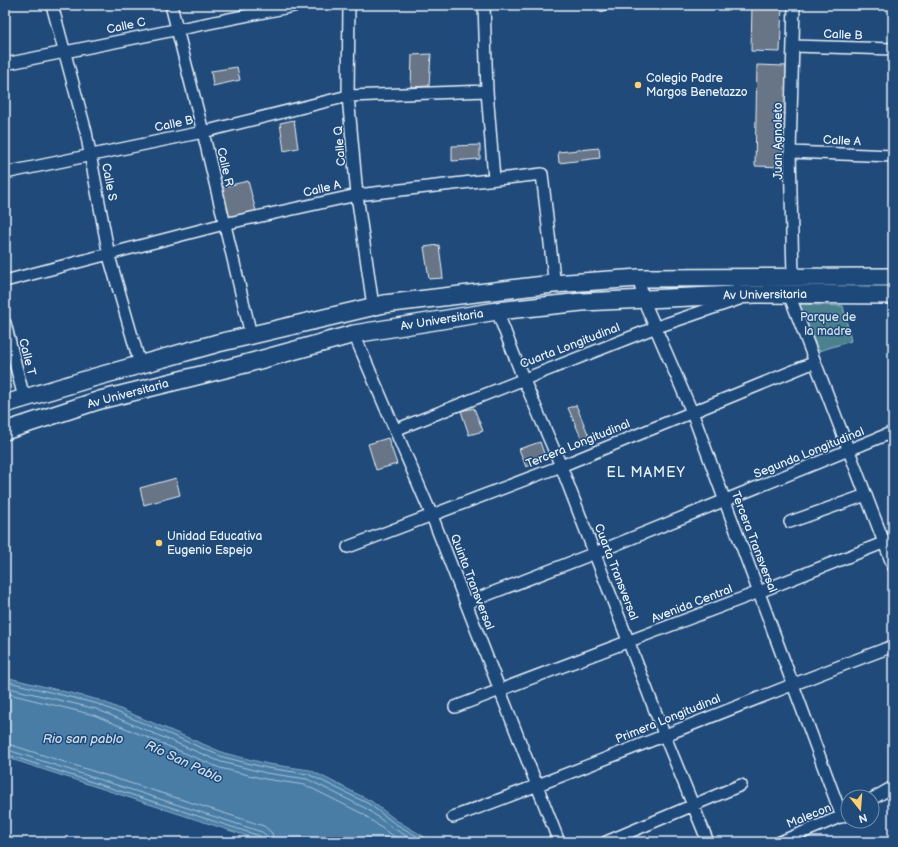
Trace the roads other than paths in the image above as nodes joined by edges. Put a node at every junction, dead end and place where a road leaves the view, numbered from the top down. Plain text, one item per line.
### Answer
1 (52, 5) edge
2 (171, 5) edge
3 (299, 5) edge
4 (349, 5) edge
5 (484, 5) edge
6 (794, 5) edge
7 (176, 29) junction
8 (793, 46) junction
9 (893, 49) edge
10 (65, 52) junction
11 (5, 64) edge
12 (487, 91) junction
13 (348, 96) junction
14 (203, 132) junction
15 (790, 152) junction
16 (90, 156) junction
17 (893, 156) edge
18 (5, 173) edge
19 (494, 179) junction
20 (357, 194) junction
21 (224, 224) junction
22 (110, 256) junction
23 (792, 276) junction
24 (893, 277) edge
25 (639, 278) junction
26 (5, 282) edge
27 (553, 284) junction
28 (756, 294) junction
29 (789, 294) junction
30 (893, 295) edge
31 (643, 299) junction
32 (373, 306) junction
33 (497, 311) junction
34 (5, 323) edge
35 (654, 328) junction
36 (354, 334) junction
37 (252, 335) junction
38 (815, 362) junction
39 (140, 364) junction
40 (92, 378) junction
41 (523, 378) junction
42 (24, 398) junction
43 (100, 400) junction
44 (5, 404) edge
45 (692, 412) junction
46 (5, 430) edge
47 (395, 430) junction
48 (893, 432) edge
49 (849, 450) junction
50 (561, 466) junction
51 (866, 494) junction
52 (725, 500) junction
53 (432, 516) junction
54 (790, 522) dead end
55 (888, 541) edge
56 (348, 547) dead end
57 (595, 553) junction
58 (893, 566) edge
59 (759, 592) junction
60 (466, 603) junction
61 (629, 642) junction
62 (893, 646) edge
63 (792, 684) junction
64 (500, 689) junction
65 (455, 707) dead end
66 (664, 734) junction
67 (741, 785) dead end
68 (538, 786) junction
69 (893, 787) edge
70 (880, 794) edge
71 (840, 803) edge
72 (693, 806) junction
73 (453, 817) dead end
74 (840, 817) edge
75 (559, 842) edge
76 (606, 842) edge
77 (708, 842) edge
78 (780, 842) edge

1 - 10 street, Calle S
2 - 7 street, Calle R
3 - 7 street, Calle C
4 - 13 street, Calle Q
5 - 12 street
6 - 8 street, Juan Agnoleto
7 - 10 street, Calle C
7 - 14 street, Calle R
8 - 9 street, Calle B
8 - 15 street, Juan Agnoleto
10 - 11 street, Calle C
10 - 16 street, Calle S
12 - 13 street, Calle B
12 - 19 street
13 - 14 street, Calle B
13 - 20 street, Calle Q
14 - 16 street, Calle B
14 - 21 street, Calle R
15 - 17 street, Calle A
15 - 23 street, Juan Agnoleto
16 - 18 street, Calle B
16 - 22 street, Calle S
19 - 20 street, Calle A
19 - 27 street, Calle A
20 - 21 street, Calle A
20 - 32 street, Calle Q
21 - 22 street, Calle A
21 - 37 street, Calle R
22 - 26 street, Calle A
22 - 39 street, Calle S
23 - 24 highway, Av Universitaria
23 - 25 highway, Av Universitaria
25 - 27 highway, Av Universitaria
25 - 31 street, Tercera Transversal
27 - 32 highway, Av Universitaria
28 - 29 highway, Av Universitaria
28 - 31 highway, Av Universitaria
28 - 35 street, Cuarta Longitudinal
29 - 30 highway, Av Universitaria
29 - 38 street
31 - 33 highway, Av Universitaria
31 - 35 street, Tercera Transversal
32 - 37 highway, Av Universitaria
33 - 36 highway, Av Universitaria
33 - 41 street, Cuarta Transversal
34 - 42 street, Calle T
35 - 41 street, Cuarta Longitudinal
35 - 45 street, Tercera Transversal
36 - 43 highway, Av Universitaria
36 - 47 street, Quinta Transversal
37 - 39 highway, Av Universitaria
38 - 45 street, Tercera Longitudinal
38 - 49 street
39 - 40 highway, Av Universitaria
40 - 42 highway, Av Universitaria
40 - 43 highway
41 - 47 street, Cuarta Longitudinal
41 - 50 street, Cuarta Transversal
42 - 44 highway, Av Universitaria
43 - 46 highway, Av Universitaria
45 - 50 street, Tercera Longitudinal
45 - 52 street, Tercera Transversal
47 - 53 street, Quinta Transversal
48 - 49 street, Segunda Longitudinal
49 - 51 street
49 - 52 street, Segunda Longitudinal
50 - 53 street, Tercera Longitudinal
50 - 57 street, Cuarta Transversal
51 - 54 street
51 - 55 street
52 - 57 street, Segunda Longitudinal
52 - 59 street, Tercera Transversal
53 - 56 street, Tercera Longitudinal
53 - 60 street, Quinta Transversal
55 - 58 street
55 - 59 street, Avenida Central
57 - 60 street, Segunda Longitudinal
57 - 61 street, Cuarta Transversal
59 - 61 street, Avenida Central
59 - 63 street, Tercera Transversal
60 - 64 street, Quinta Transversal
61 - 64 street, Avenida Central
61 - 66 street, Cuarta Transversal
62 - 63 street, Primera Longitudinal
63 - 66 street, Primera Longitudinal
63 - 71 street, Tercera Transversal
64 - 65 street, Avenida Central
64 - 68 street, Quinta Transversal
66 - 68 street, Primera Longitudinal
66 - 72 street, Cuarta Transversal
67 - 72 street
68 - 73 street, Primera Longitudinal
68 - 75 street, Quinta Transversal
69 - 70 street
72 - 76 street
72 - 77 street, Cuarta Transversal
74 - 78 street, Malecon

